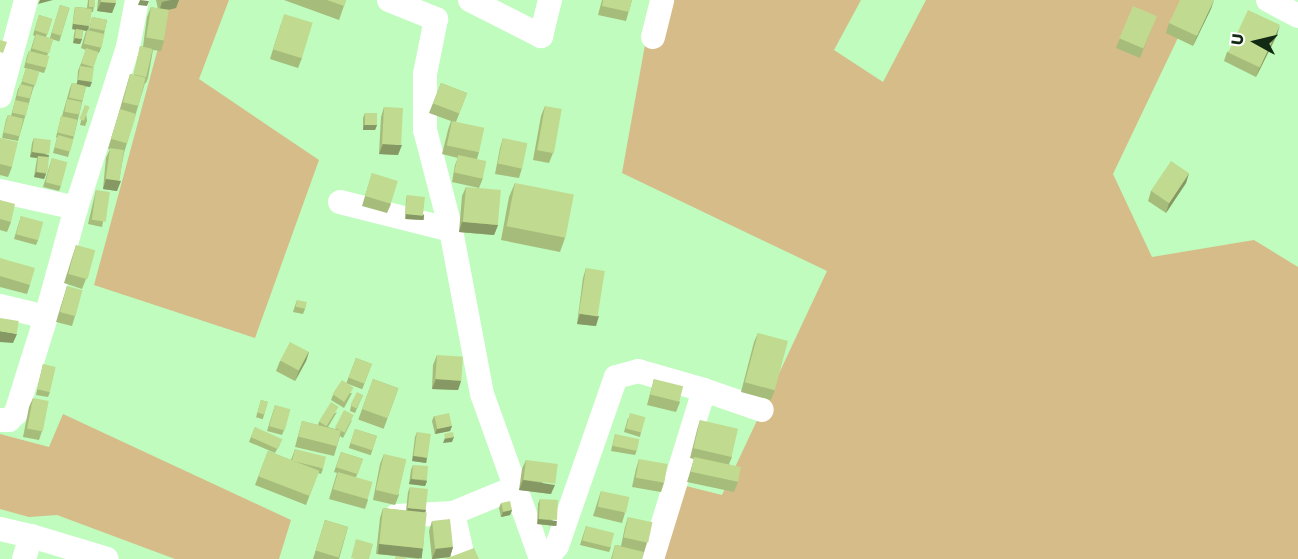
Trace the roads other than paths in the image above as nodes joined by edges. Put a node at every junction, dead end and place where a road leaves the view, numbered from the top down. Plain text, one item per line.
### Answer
1 (26, 0) edge
2 (137, 0) edge
3 (389, 0) edge
4 (470, 0) edge
5 (550, 0) edge
6 (662, 0) edge
7 (1268, 0) edge
8 (440, 9) edge
9 (1298, 16) edge
10 (9, 33) edge
11 (653, 37) dead end
12 (0, 96) edge
13 (0, 191) edge
14 (340, 202) dead end
15 (76, 208) junction
16 (451, 230) junction
17 (0, 306) edge
18 (46, 317) junction
19 (704, 390) junction
20 (762, 410) dead end
21 (0, 420) edge
22 (514, 488) junction
23 (453, 513) junction
24 (381, 516) edge
25 (0, 529) edge
26 (31, 536) junction
27 (462, 553) edge
28 (24, 559) edge
29 (108, 559) edge
30 (541, 559) edge
31 (546, 559) edge
32 (652, 559) edge

1 - 10 street
2 - 15 street
3 - 8 street
4 - 5 street
6 - 11 street
7 - 9 street
8 - 16 street
10 - 12 street
13 - 15 street
14 - 16 street
15 - 18 street
16 - 22 street
17 - 18 street
18 - 21 street
19 - 20 street
19 - 31 street
19 - 32 street
22 - 23 street
22 - 30 street
23 - 24 street
23 - 27 street
25 - 26 street
26 - 28 street
26 - 29 street

